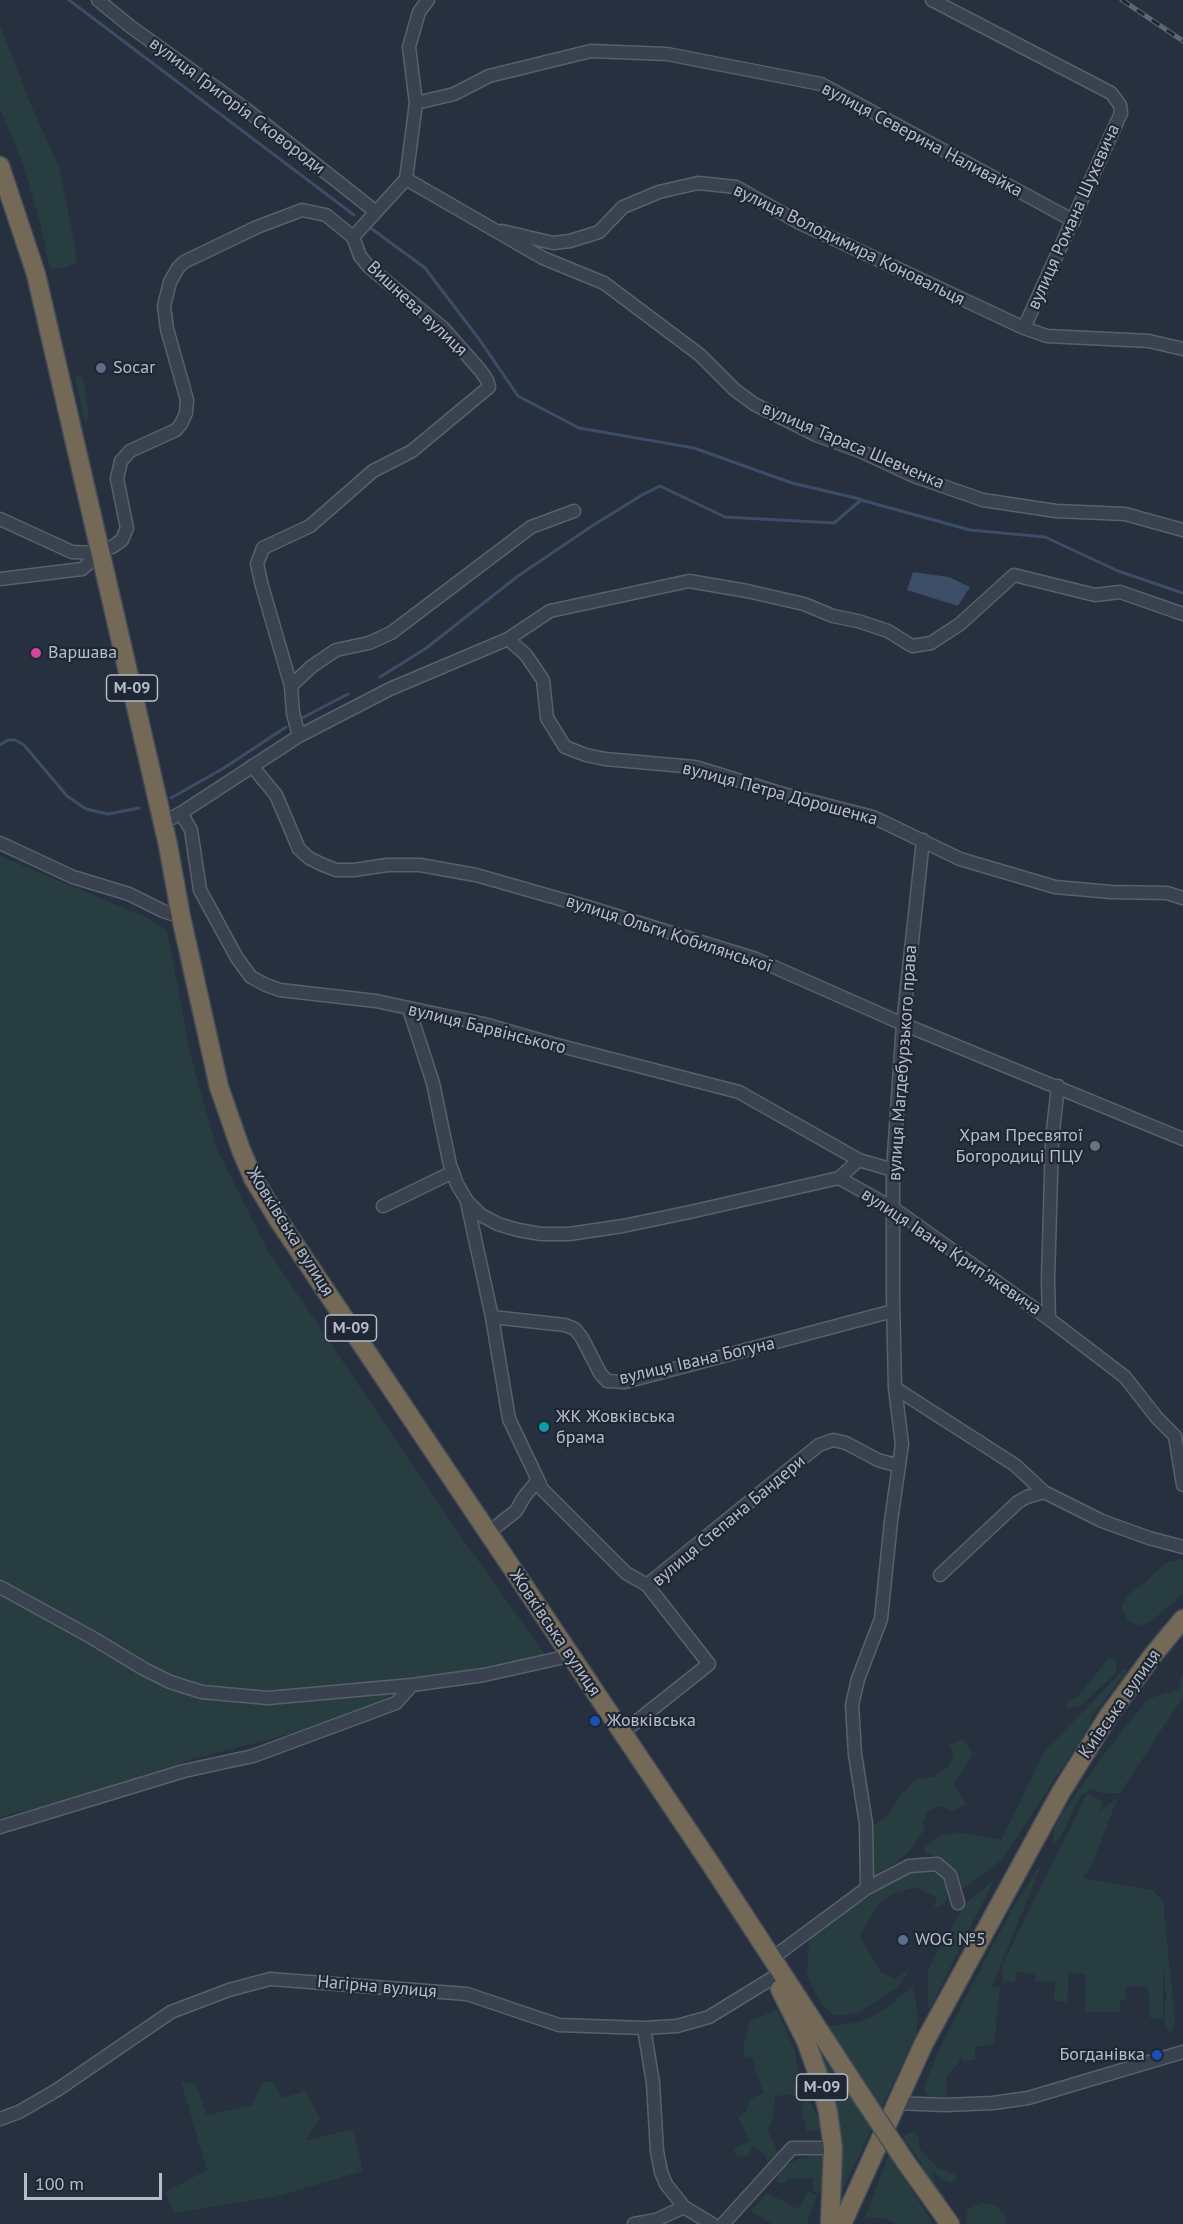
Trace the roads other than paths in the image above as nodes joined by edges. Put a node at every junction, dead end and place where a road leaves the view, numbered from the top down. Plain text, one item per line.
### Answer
1 (98, 0) edge
2 (428, 0) edge
3 (932, 0) edge
4 (416, 103) junction
5 (0, 166) edge
6 (406, 179) junction
7 (376, 212) junction
8 (1074, 220) junction
9 (489, 229) junction
10 (353, 237) junction
11 (1024, 328) junction
12 (1183, 349) edge
13 (574, 511) dead end
14 (0, 519) edge
15 (1183, 530) edge
16 (106, 550) junction
17 (0, 579) edge
18 (1183, 615) edge
19 (508, 639) junction
20 (291, 686) junction
21 (299, 736) junction
22 (252, 766) junction
23 (181, 813) junction
24 (163, 823) junction
25 (923, 840) junction
26 (0, 843) edge
27 (1183, 898) edge
28 (181, 916) junction
29 (409, 1010) junction
30 (903, 1024) junction
31 (1058, 1086) junction
32 (1183, 1139) edge
33 (859, 1160) junction
34 (893, 1170) junction
35 (453, 1172) junction
36 (839, 1178) junction
37 (467, 1201) junction
38 (382, 1206) dead end
39 (893, 1208) junction
40 (894, 1311) junction
41 (492, 1317) junction
42 (1049, 1319) junction
43 (896, 1388) junction
44 (899, 1466) junction
45 (538, 1480) junction
46 (1183, 1485) edge
47 (1044, 1492) junction
48 (488, 1533) junction
49 (1183, 1547) edge
50 (940, 1575) dead end
51 (647, 1585) junction
52 (0, 1587) edge
53 (1183, 1618) edge
54 (569, 1656) junction
55 (412, 1685) junction
56 (622, 1733) junction
57 (0, 1827) edge
58 (867, 1888) junction
59 (958, 1903) dead end
60 (773, 1968) junction
61 (644, 2028) junction
62 (1183, 2052) edge
63 (895, 2103) junction
64 (0, 2119) edge
65 (833, 2148) junction
66 (684, 2208) junction
67 (634, 2224) edge
68 (711, 2224) edge
69 (723, 2224) edge
70 (830, 2224) edge
71 (842, 2224) edge
72 (950, 2224) edge

1 - 7 street, вулиця Григорія Сковороди
2 - 4 street
3 - 8 street, вулиця Романа Шухевича
4 - 6 street
4 - 8 street, вулиця Северина Наливайка
5 - 16 highway, М-09
6 - 7 street
6 - 9 street, вулиця Тараса Шевченка
7 - 10 street
8 - 11 street, вулиця Романа Шухевича
9 - 11 street, вулиця Володимира Коновальця
9 - 15 street, вулиця Тараса Шевченка
10 - 16 street
10 - 20 street, Вишнева вулиця
11 - 12 street, вулиця Володимира Коновальця
13 - 20 street
14 - 16 street
16 - 17 street
16 - 24 highway, М-09
18 - 19 street
19 - 21 street
19 - 25 street, вулиця Петра Дорошенка
20 - 21 street
21 - 22 street
22 - 23 street
22 - 30 street, вулиця Ольги Кобилянської
23 - 24 street
23 - 29 street, вулиця Барвінського
24 - 28 highway, Жовківська вулиця / М-09
25 - 27 street, вулиця Петра Дорошенка
25 - 30 street, вулиця Магдебурзького права
26 - 28 street
28 - 48 highway, Жовківська вулиця / М-09
29 - 33 street, вулиця Барвінського
29 - 35 street
30 - 31 street, вулиця Ольги Кобилянської
30 - 34 street, вулиця Магдебурзького права
31 - 32 street, вулиця Ольги Кобилянської
31 - 42 street
33 - 34 street, вулиця Барвінського
33 - 36 street
34 - 39 street, вулиця Магдебурзького права
35 - 37 street
35 - 38 street
36 - 37 street
36 - 39 street, вулиця Івана Крипʼякевича
37 - 41 street
39 - 40 street, вулиця Магдебурзького права
39 - 42 street, вулиця Івана Крипʼякевича
40 - 41 street, вулиця Івана Богуна
40 - 43 street, вулиця Магдебурзького права
41 - 45 street
42 - 46 street, вулиця Івана Крипʼякевича
43 - 44 street, вулиця Магдебурзького права
43 - 47 street
44 - 51 street, вулиця Степана Бандери
44 - 58 street
45 - 48 street
45 - 51 street
47 - 49 street
47 - 50 street
48 - 54 highway, Жовківська вулиця / М-09
51 - 56 street, вулиця Степана Бандери
52 - 55 street
53 - 63 highway, Київська вулиця
54 - 55 street
54 - 56 highway, Жовківська вулиця / М-09
55 - 57 street
56 - 60 highway, М-09
58 - 59 street, Нагірна вулиця
58 - 60 street, Нагірна вулиця
60 - 61 street, Нагірна вулиця
60 - 65 highway, М-09
60 - 72 highway, М-09, bridge
61 - 64 street, Нагірна вулиця
61 - 66 street
62 - 63 street
63 - 71 highway, Київська вулиця
65 - 69 street
65 - 70 highway, М-09
66 - 67 street
66 - 68 street

